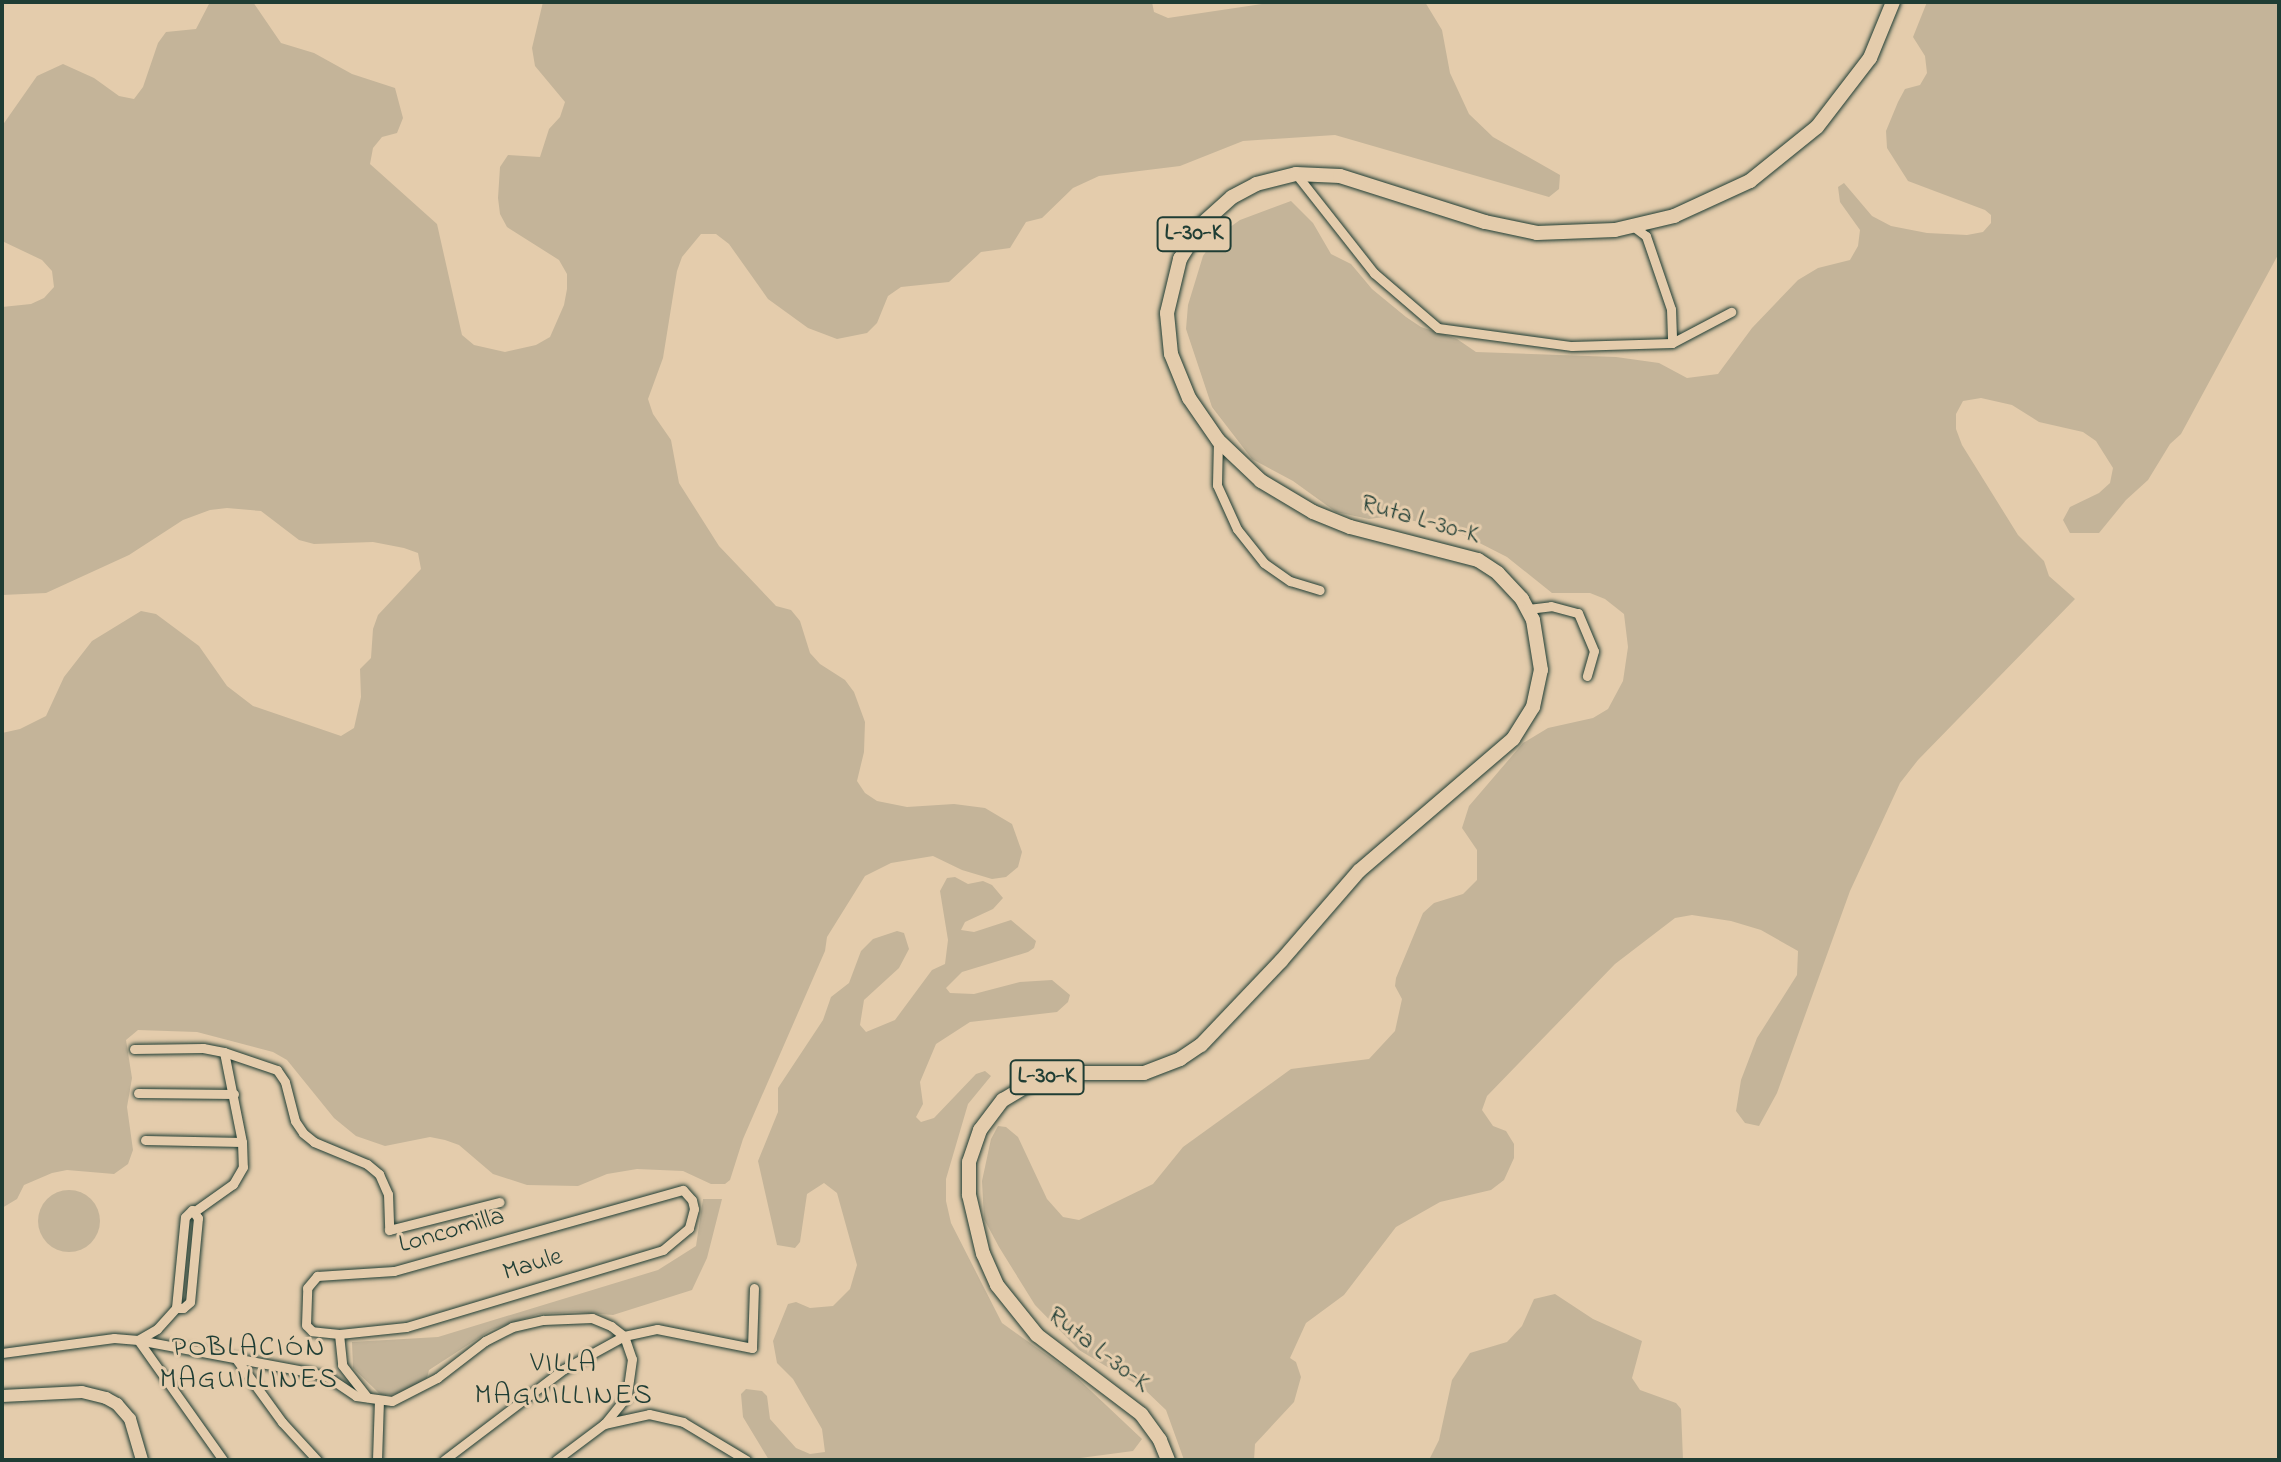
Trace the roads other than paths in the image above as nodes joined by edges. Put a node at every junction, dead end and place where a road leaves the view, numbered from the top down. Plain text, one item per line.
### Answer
1 (1893, 2) edge
2 (1296, 174) junction
3 (1634, 227) junction
4 (1731, 312) dead end
5 (1672, 343) junction
6 (1218, 440) junction
7 (1320, 590) dead end
8 (1528, 609) junction
9 (1587, 676) dead end
10 (134, 1049) dead end
11 (224, 1052) junction
12 (138, 1093) dead end
13 (234, 1094) junction
14 (145, 1140) dead end
15 (242, 1142) junction
16 (683, 1190) joint
17 (500, 1202) dead end
18 (754, 1288) dead end
19 (339, 1334) junction
20 (624, 1336) junction
21 (138, 1340) junction
22 (2, 1353) edge
23 (237, 1360) junction
24 (342, 1365) junction
25 (328, 1377) junction
26 (2, 1396) edge
27 (367, 1397) junction
28 (379, 1401) junction
29 (604, 1424) junction
30 (142, 1460) edge
31 (223, 1460) edge
32 (317, 1460) edge
33 (377, 1460) edge
34 (444, 1460) edge
35 (556, 1460) edge
36 (746, 1460) edge
37 (1168, 1460) edge

1 - 3 main road, Ruta L-30-K / L-30-K
2 - 3 main road, Ruta L-30-K / L-30-K
2 - 5 street
2 - 6 main road, Ruta L-30-K / L-30-K
3 - 5 street
4 - 5 street
6 - 7 street
6 - 8 main road, Ruta L-30-K / L-30-K
8 - 9 street
8 - 37 main road, Ruta L-30-K / L-30-K
10 - 11 street
11 - 13 street
11 - 17 street
12 - 13 street
13 - 15 street
14 - 15 street
15 - 21 street
16 - 19 street, Maule
16 - 19 street, Loncomilla
18 - 20 street
19 - 24 street
20 - 28 street
20 - 29 street
20 - 34 street
21 - 22 street
21 - 23 street
21 - 31 street
23 - 25 street
23 - 32 street
24 - 25 street
24 - 27 street
25 - 27 street
26 - 30 street
27 - 28 street
28 - 33 street
29 - 35 street
29 - 36 street

